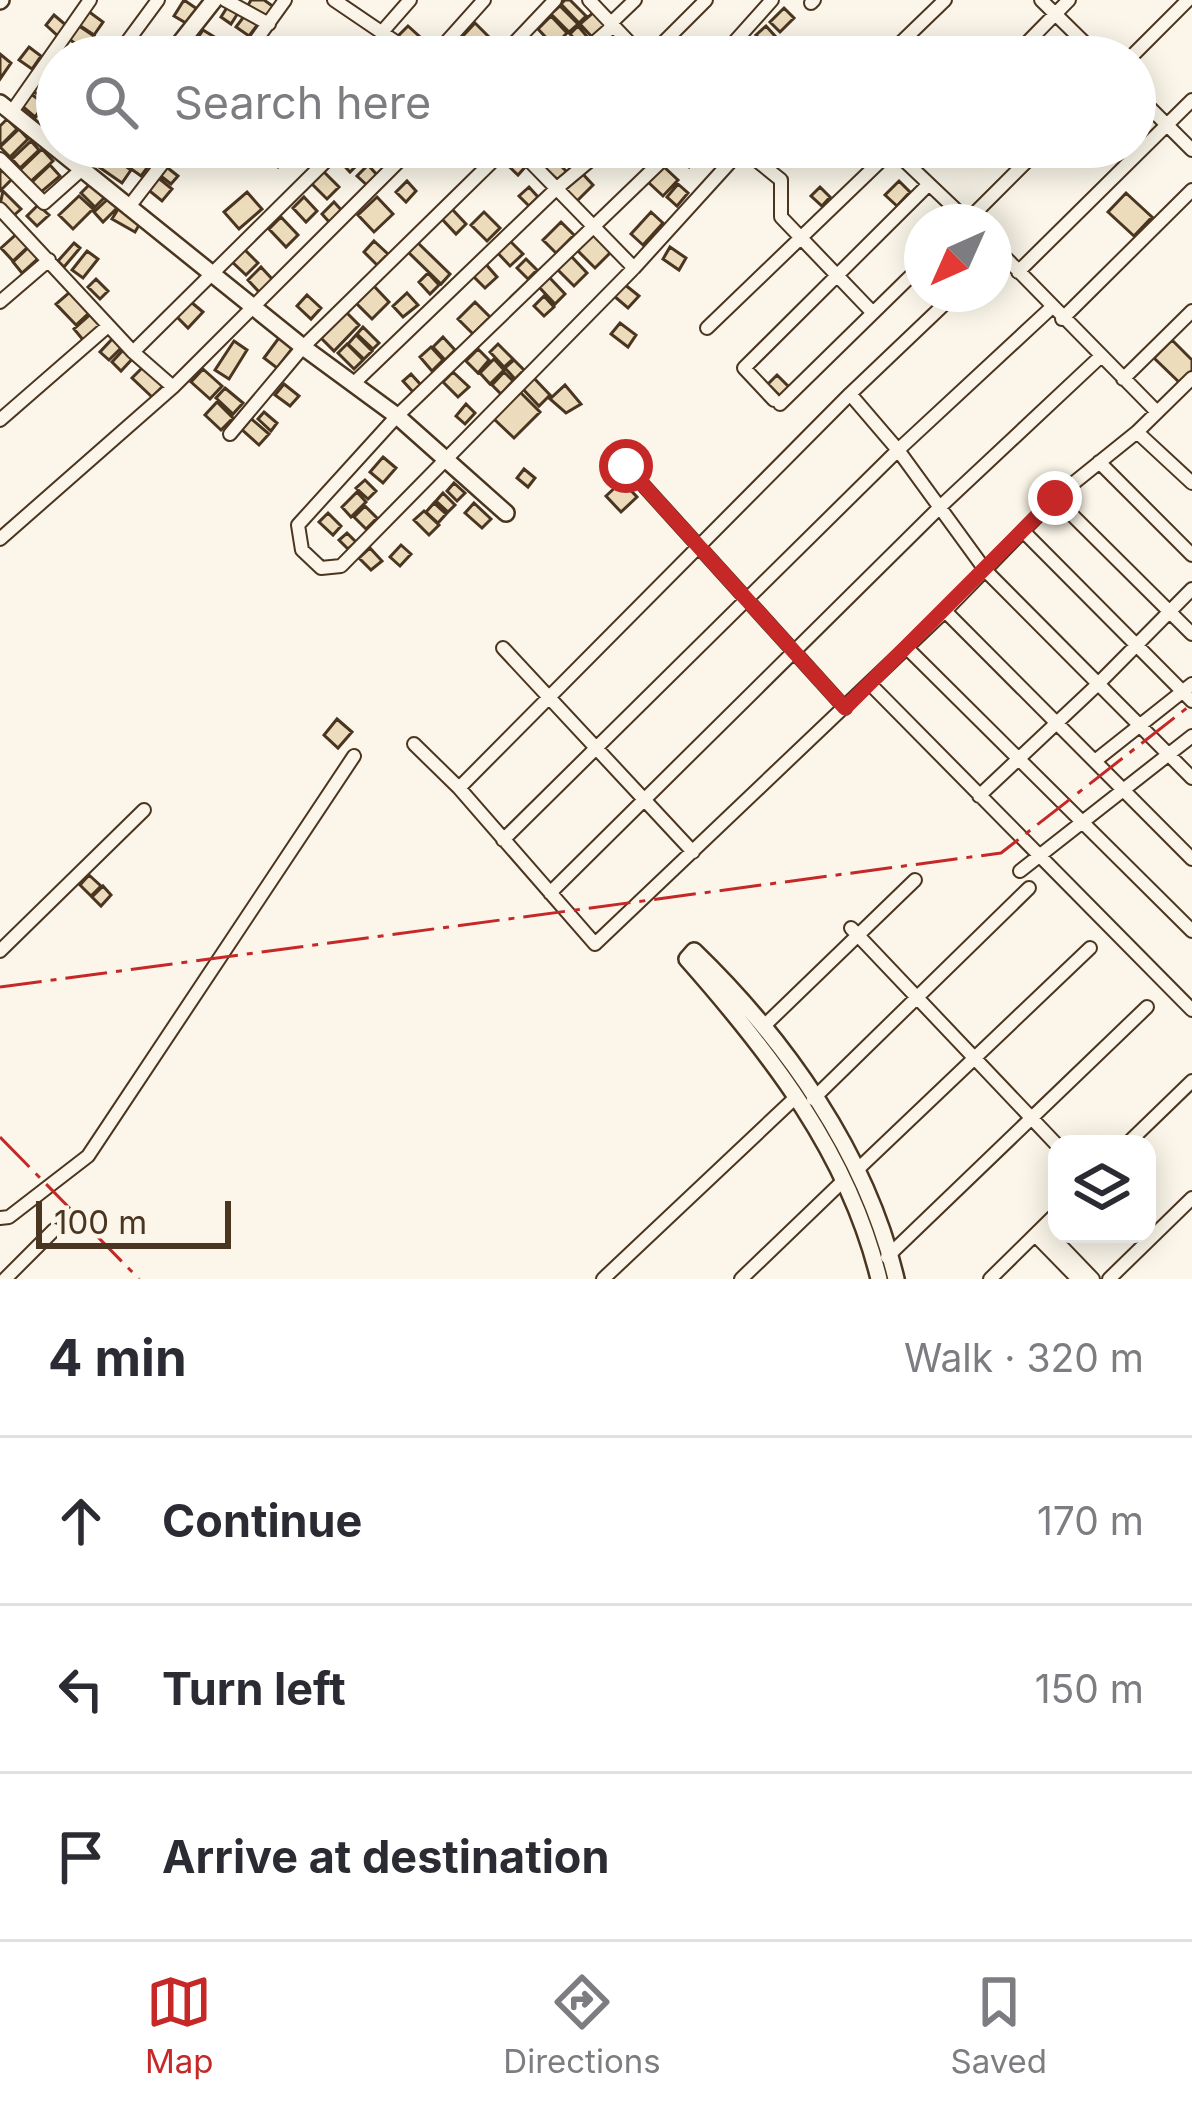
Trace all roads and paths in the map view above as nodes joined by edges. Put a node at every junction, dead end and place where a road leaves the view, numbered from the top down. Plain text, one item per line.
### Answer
1 (90, 0) edge
2 (158, 0) edge
3 (214, 0) edge
4 (225, 0) edge
5 (285, 0) edge
6 (334, 0) edge
7 (410, 0) edge
8 (484, 0) edge
9 (554, 0) edge
10 (589, 0) edge
11 (635, 0) edge
12 (706, 0) edge
13 (772, 0) edge
14 (945, 0) edge
15 (1041, 0) edge
16 (1069, 0) edge
17 (1188, 0) edge
18 (1055, 14) junction
19 (269, 24) junction
20 (611, 25) junction
21 (382, 32) junction
22 (62, 36) edge
23 (131, 36) edge
24 (186, 36) edge
25 (260, 36) edge
26 (388, 36) edge
27 (452, 36) edge
28 (521, 36) edge
29 (600, 36) edge
30 (623, 36) edge
31 (668, 36) edge
32 (740, 36) edge
33 (908, 36) edge
34 (1034, 36) edge
35 (1078, 36) edge
36 (1152, 36) edge
37 (36, 69) edge
38 (1192, 100) edge
39 (5, 108) edge
40 (1156, 114) edge
41 (1167, 125) junction
42 (36, 130) edge
43 (1156, 136) edge
44 (1192, 150) edge
45 (0, 159) edge
46 (159, 168) edge
47 (318, 168) edge
48 (392, 168) edge
49 (489, 168) edge
50 (537, 168) edge
51 (580, 168) edge
52 (654, 168) edge
53 (723, 168) edge
54 (768, 168) edge
55 (871, 168) edge
56 (912, 168) edge
57 (1020, 168) edge
58 (1123, 168) edge
59 (80, 170) joint
60 (929, 184) junction
61 (556, 188) junction
62 (1192, 190) edge
63 (949, 204) edge
64 (985, 204) edge
65 (0, 208) edge
66 (128, 208) junction
67 (592, 226) junction
68 (800, 239) junction
69 (49, 260) junction
70 (1012, 267) edge
71 (634, 268) junction
72 (210, 272) junction
73 (1018, 272) junction
74 (835, 274) junction
75 (904, 283) edge
76 (0, 302) edge
77 (254, 305) junction
78 (1051, 308) junction
79 (1192, 311) edge
80 (936, 312) edge
81 (873, 313) junction
82 (1062, 319) junction
83 (108, 326) junction
84 (707, 328) dead end
85 (303, 347) junction
86 (133, 352) junction
87 (1100, 357) junction
88 (1192, 378) edge
89 (1123, 379) junction
90 (353, 384) junction
91 (173, 388) junction
92 (1180, 391) junction
93 (850, 394) junction
94 (1192, 403) edge
95 (1157, 412) junction
96 (397, 416) junction
97 (0, 420) edge
98 (1137, 432) junction
99 (230, 434) dead end
100 (898, 450) junction
101 (443, 460) junction
102 (1099, 462) junction
103 (626, 466) dead end
104 (1192, 483) edge
105 (1055, 498) junction
106 (940, 507) junction
107 (506, 513) dead end
108 (1023, 532) junction
109 (0, 538) edge
110 (696, 548) junction
111 (1192, 555) edge
112 (986, 571) junction
113 (1192, 589) edge
114 (746, 600) junction
115 (944, 611) junction
116 (1169, 611) junction
117 (1192, 634) edge
118 (1136, 645) junction
119 (503, 648) dead end
120 (907, 648) junction
121 (794, 653) junction
122 (871, 684) junction
123 (1097, 685) junction
124 (1189, 692) edge
125 (549, 697) junction
126 (845, 708) junction
127 (1056, 722) junction
128 (1139, 726) junction
129 (1192, 736) edge
130 (414, 744) dead end
131 (598, 747) junction
132 (1168, 754) junction
133 (354, 756) dead end
134 (1017, 759) junction
135 (1095, 761) junction
136 (1192, 778) edge
137 (458, 788) junction
138 (1124, 790) junction
139 (979, 796) junction
140 (645, 800) junction
141 (144, 810) dead end
142 (1082, 822) junction
143 (503, 840) junction
144 (692, 852) junction
145 (1039, 856) junction
146 (1192, 859) edge
147 (1020, 871) dead end
148 (915, 880) dead end
149 (1029, 888) dead end
150 (550, 893) junction
151 (1192, 931) edge
152 (854, 932) junction
153 (1090, 948) dead end
154 (0, 951) edge
155 (916, 998) junction
156 (1147, 1007) dead end
157 (1192, 1010) edge
158 (764, 1027) junction
159 (975, 1059) junction
160 (1192, 1081) edge
161 (804, 1101) junction
162 (1032, 1119) junction
163 (1136, 1135) edge
164 (1048, 1136) edge
165 (851, 1175) junction
166 (1192, 1198) edge
167 (0, 1218) edge
168 (1048, 1222) edge
169 (55, 1231) dead end
170 (1039, 1231) junction
171 (882, 1258) junction
172 (618, 1265) junction
173 (5, 1279) edge
174 (603, 1279) edge
175 (631, 1279) edge
176 (741, 1279) edge
177 (878, 1279) edge
178 (896, 1279) edge
179 (990, 1279) edge
180 (1078, 1279) edge
181 (1093, 1279) edge
182 (1109, 1279) edge

1 - 22 street
2 - 23 street
3 - 24 street
4 - 19 street
5 - 19 street
6 - 21 street
7 - 21 street
8 - 27 street
9 - 28 street
10 - 20 street
11 - 20 street
12 - 31 street
13 - 32 street
14 - 33 street
15 - 18 street
16 - 18 street
17 - 36 street
18 - 34 street
18 - 35 street
19 - 25 street
20 - 29 street
20 - 30 street
21 - 26 street
37 - 39 street
38 - 41 street
39 - 42 street
40 - 41 street
41 - 43 street
41 - 44 street
45 - 59 street
46 - 66 street
47 - 72 street
48 - 77 street
49 - 85 street
50 - 61 street
51 - 61 street
52 - 67 street
53 - 71 street
54 - 68 street
55 - 68 street
56 - 60 street
57 - 64 street
58 - 73 street
59 - 66 street
60 - 63 street
60 - 74 street
61 - 67 street
61 - 90 street
62 - 82 street
65 - 69 street
66 - 72 street
67 - 71 street
67 - 96 street
68 - 74 street
68 - 84 street
69 - 76 street
69 - 83 street
70 - 73 street
71 - 101 street
72 - 77 street
72 - 86 street
73 - 78 street
74 - 81 street
74 - 81 street
75 - 81 street
77 - 85 street
77 - 91 street
78 - 82 street
78 - 100 street
79 - 89 street
80 - 93 street
82 - 87 street
83 - 86 street
83 - 97 street
85 - 90 street
85 - 99 street
86 - 91 street
87 - 89 street
87 - 106 street
88 - 92 street
89 - 95 street
90 - 96 street
91 - 109 street
92 - 94 street
92 - 95 street
93 - 100 street
93 - 110 street
95 - 98 street
96 - 101 street
96 - 101 street
98 - 102 street
98 - 104 street
100 - 106 street
100 - 114 street
101 - 107 street
102 - 105 street
102 - 111 street
103 - 110 street
105 - 108 street
105 - 116 street
106 - 112 street
106 - 121 street
108 - 112 street
108 - 118 street
110 - 114 street
110 - 125 street
112 - 115 street
112 - 123 street
113 - 116 street
114 - 121 street
114 - 131 street
115 - 120 street
115 - 127 street
116 - 117 street
116 - 118 street
118 - 123 street
118 - 124 street
119 - 125 street
120 - 122 street
120 - 134 street
121 - 126 street
121 - 140 street
122 - 126 street
122 - 139 street
123 - 127 street
123 - 128 street
124 - 128 street
125 - 131 street
125 - 137 street
126 - 144 street
127 - 134 street
127 - 135 street
128 - 132 street
128 - 135 street
129 - 132 street
130 - 137 street
131 - 140 street
131 - 143 street
132 - 136 street
132 - 138 street
133 - 167 street
134 - 139 street
134 - 142 street
135 - 138 street
137 - 143 street
138 - 142 street
138 - 146 street
139 - 145 street
140 - 144 street
140 - 150 street
141 - 154 street
142 - 145 street
142 - 151 street
143 - 150 street
144 - 150 street
145 - 147 street
145 - 157 street
148 - 152 street
149 - 155 street
152 - 155 street
152 - 158 street
153 - 159 street
155 - 159 street
155 - 161 street
156 - 162 street
158 - 161 street
158 - 161 street
159 - 162 street
159 - 165 street
160 - 163 street
161 - 165 street
161 - 172 street
162 - 164 street
162 - 171 street
165 - 171 street
165 - 176 street
166 - 182 street
168 - 170 street
169 - 173 street
170 - 179 street
170 - 180 street
170 - 181 street
171 - 177 street
171 - 178 street
172 - 174 street
172 - 175 street

